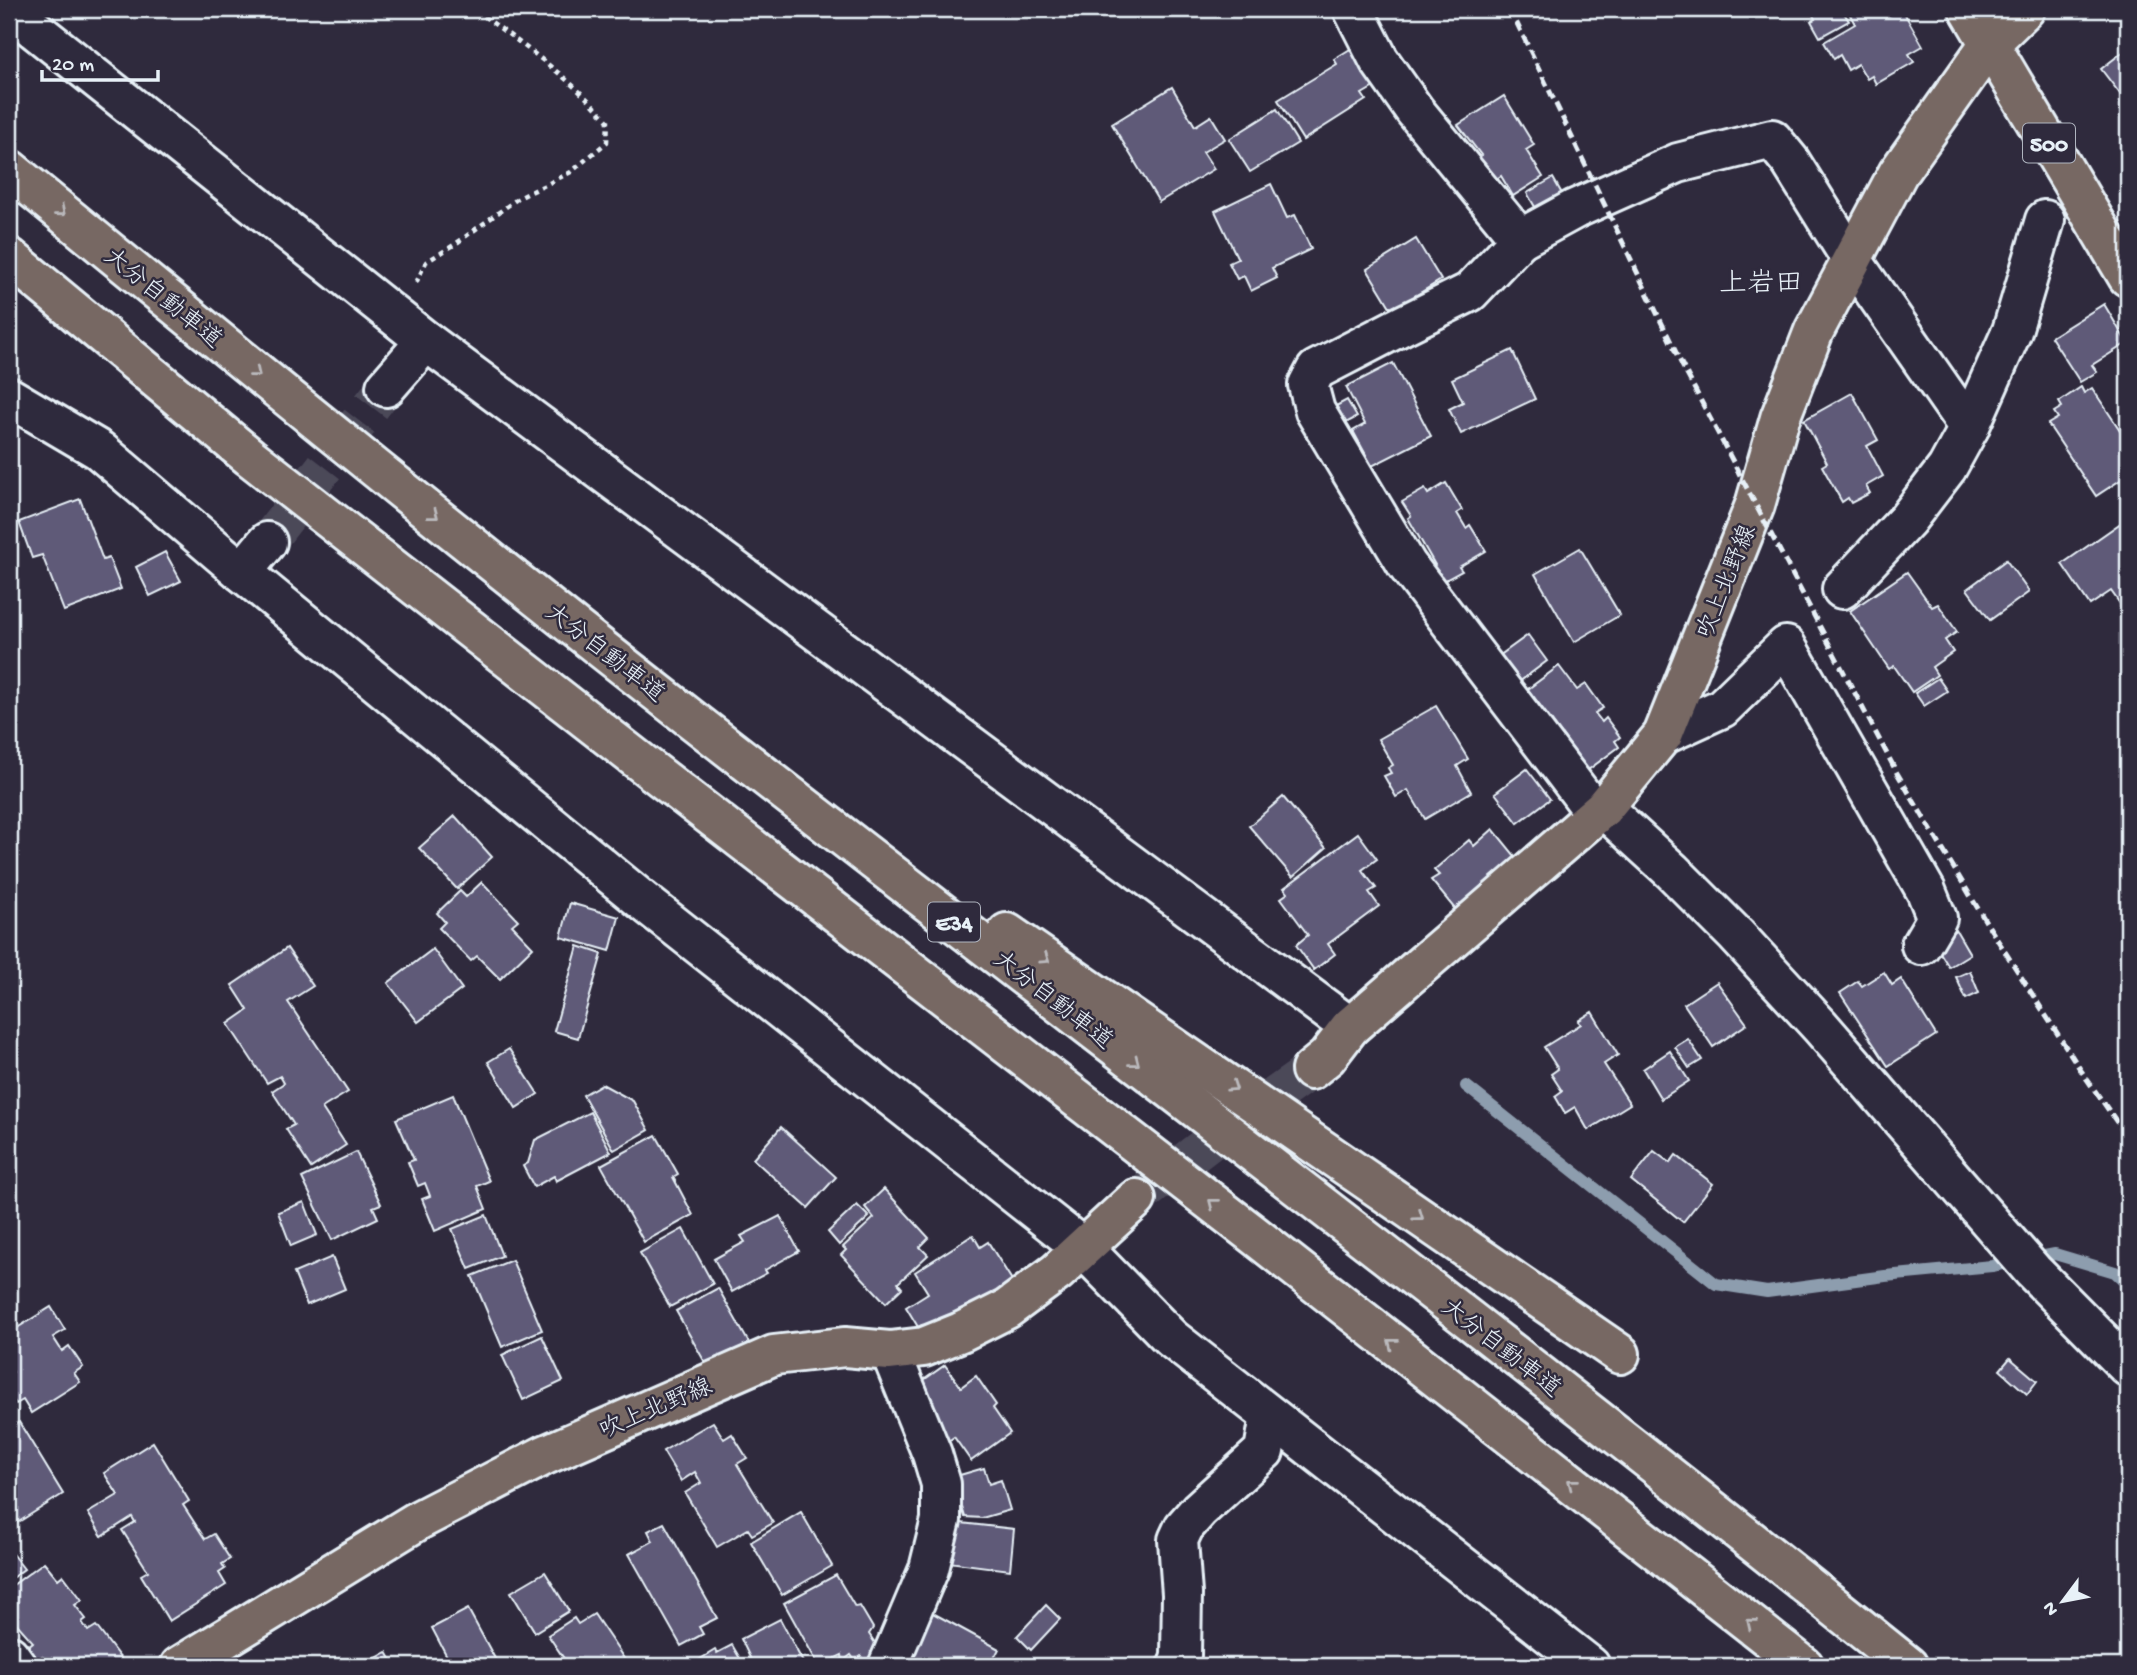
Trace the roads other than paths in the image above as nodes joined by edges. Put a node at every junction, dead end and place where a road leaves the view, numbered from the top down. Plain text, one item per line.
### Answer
1 (9, 9) edge
2 (1353, 9) edge
3 (1969, 9) edge
4 (2025, 9) edge
5 (1990, 43) junction
6 (9, 169) edge
7 (2045, 220) dead end
8 (1520, 239) junction
9 (9, 257) edge
10 (1852, 260) junction
11 (2128, 277) edge
12 (412, 330) junction
13 (386, 387) tunnel mouth
14 (9, 397) edge
15 (1969, 428) junction
16 (267, 542) tunnel mouth
17 (242, 572) junction
18 (1842, 589) dead end
19 (684, 714) junction
20 (1664, 735) junction
21 (1600, 811) junction
22 (1921, 945) dead end
23 (1350, 1027) junction
24 (1311, 1070) tunnel mouth
25 (1136, 1199) tunnel mouth
26 (1083, 1248) junction
27 (890, 1351) junction
28 (1620, 1354) dead end
29 (2128, 1367) edge
30 (1270, 1416) junction
31 (9, 1655) edge
32 (17, 1666) edge
33 (180, 1666) edge
34 (888, 1666) edge
35 (1178, 1666) edge
36 (1590, 1666) edge
37 (1804, 1666) edge
38 (1908, 1666) edge

1 - 12 street
2 - 8 street
3 - 5 main road, 500
4 - 5 main road, 吹上北野線
5 - 10 main road, 吹上北野線
5 - 11 main road, 500
6 -> 19 main road, 大分自動車道 / E34
7 - 15 street
8 - 10 street
8 - 21 street
37 -> 9 main road, E34
10 - 15 street
10 - 20 main road, 吹上北野線
12 - 13 street
12 - 23 street
14 - 17 street
15 - 18 street
16 - 17 street
17 - 26 street
19 -> 28 main road
19 -> 38 main road, 大分自動車道 / E34
20 - 21 main road, 吹上北野線
20 - 22 street
21 - 23 main road, 吹上北野線
21 - 29 street
23 - 24 main road, 吹上北野線
25 - 26 main road, 吹上北野線
26 - 27 main road, 吹上北野線
26 - 30 street
27 - 33 main road, 吹上北野線
27 - 34 street
30 - 35 street
30 - 36 street
31 - 32 street

